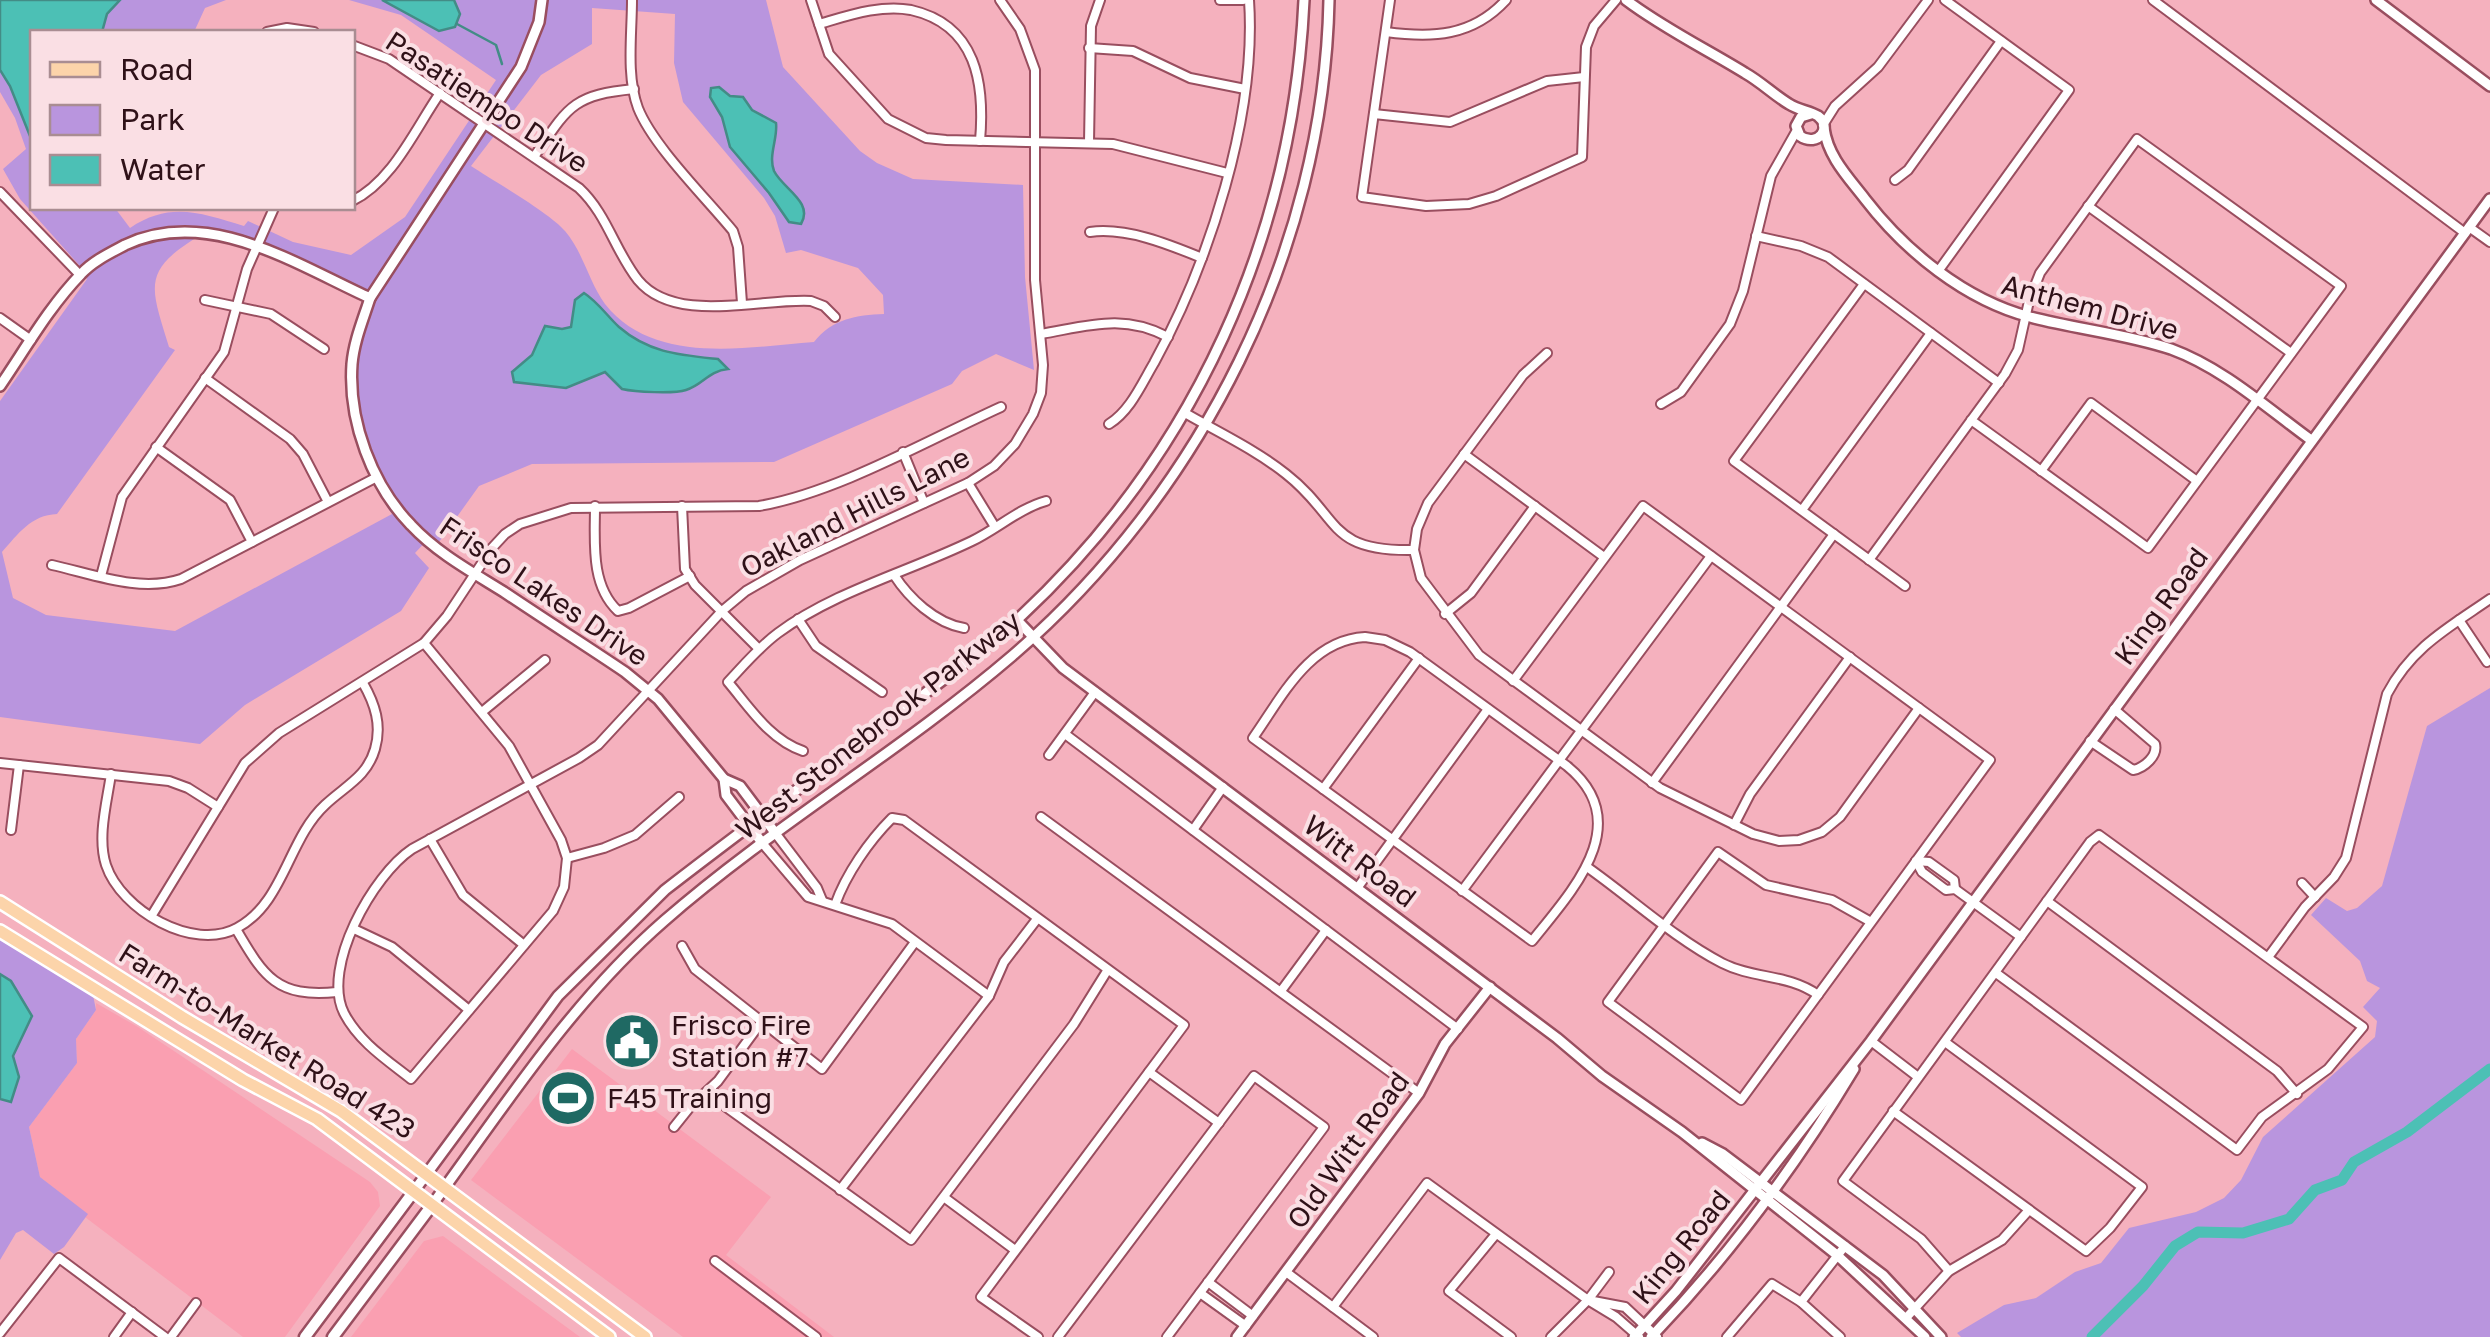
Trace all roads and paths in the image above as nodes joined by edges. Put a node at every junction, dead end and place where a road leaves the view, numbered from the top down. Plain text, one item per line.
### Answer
1 (542, 0) edge
2 (632, 0) edge
3 (811, 0) edge
4 (1000, 0) edge
5 (1100, 0) edge
6 (1220, 0) edge
7 (1246, 0) edge
8 (1304, 0) edge
9 (1329, 0) edge
10 (1390, 0) edge
11 (1506, 0) edge
12 (1616, 0) edge
13 (1626, 0) edge
14 (1928, 0) edge
15 (1945, 0) edge
16 (2154, 0) edge
17 (2380, 1) edge
18 (819, 24) junction
19 (1386, 32) junction
20 (2001, 41) junction
21 (355, 46) edge
22 (1090, 48) junction
23 (1584, 77) junction
24 (2490, 86) edge
25 (634, 89) junction
26 (1245, 89) junction
27 (440, 93) junction
28 (1784, 101) junction
29 (1836, 106) junction
30 (1374, 114) junction
31 (1813, 114) junction
32 (484, 122) junction
33 (1824, 127) junction
34 (1796, 128) junction
35 (980, 140) junction
36 (1807, 141) junction
37 (1035, 142) junction
38 (1089, 142) junction
39 (1787, 149) junction
40 (534, 156) junction
41 (1832, 156) junction
42 (1226, 173) junction
43 (1895, 180) dead end
44 (0, 192) edge
45 (355, 199) edge
46 (2490, 199) edge
47 (2088, 206) junction
48 (273, 210) edge
49 (2467, 230) junction
50 (1090, 232) dead end
51 (1756, 236) junction
52 (2490, 242) edge
53 (256, 247) junction
54 (1202, 258) junction
55 (1939, 270) junction
56 (80, 275) junction
57 (1864, 284) junction
58 (370, 298) junction
59 (205, 300) dead end
60 (742, 304) junction
61 (236, 307) junction
62 (2026, 316) junction
63 (835, 317) dead end
64 (0, 318) edge
65 (1932, 333) junction
66 (1041, 334) junction
67 (1168, 338) junction
68 (32, 340) junction
69 (324, 348) dead end
70 (2291, 353) junction
71 (1547, 354) dead end
72 (205, 378) junction
73 (1999, 382) junction
74 (0, 386) edge
75 (2256, 400) junction
76 (1661, 404) dead end
77 (1001, 407) dead end
78 (1185, 413) junction
79 (1972, 420) junction
80 (1109, 424) dead end
81 (1206, 425) junction
82 (2311, 440) junction
83 (156, 447) junction
84 (903, 452) junction
85 (1464, 454) junction
86 (2041, 471) junction
87 (377, 477) junction
88 (2197, 481) junction
89 (968, 482) junction
90 (1046, 501) dead end
91 (328, 502) junction
92 (924, 502) junction
93 (595, 506) junction
94 (682, 506) junction
95 (1535, 506) junction
96 (1802, 510) junction
97 (995, 527) junction
98 (1834, 534) junction
99 (252, 542) junction
100 (1414, 550) junction
101 (1711, 556) junction
102 (1604, 557) junction
103 (1869, 560) junction
104 (52, 565) dead end
105 (475, 574) junction
106 (894, 575) junction
107 (101, 576) junction
108 (690, 576) junction
109 (1905, 586) dead end
110 (2490, 599) edge
111 (1780, 607) junction
112 (722, 611) junction
113 (1445, 614) junction
114 (798, 620) junction
115 (1017, 620) junction
116 (2459, 620) junction
117 (964, 628) dead end
118 (1031, 637) junction
119 (424, 643) junction
120 (760, 649) junction
121 (1419, 658) junction
122 (1850, 658) junction
123 (545, 660) dead end
124 (2487, 662) dead end
125 (1513, 681) junction
126 (363, 683) junction
127 (649, 692) junction
128 (882, 692) dead end
129 (1095, 692) junction
130 (1919, 708) junction
131 (1488, 709) junction
132 (2114, 709) junction
133 (482, 712) junction
134 (1582, 732) junction
135 (1065, 734) junction
136 (2090, 741) junction
137 (803, 751) dead end
138 (1050, 756) dead end
139 (1558, 760) junction
140 (0, 763) edge
141 (20, 765) junction
142 (111, 774) junction
143 (724, 779) junction
144 (1652, 783) junction
145 (530, 785) junction
146 (1224, 787) junction
147 (1323, 790) junction
148 (679, 797) dead end
149 (218, 806) junction
150 (762, 815) junction
151 (1041, 817) dead end
152 (1734, 824) junction
153 (749, 825) junction
154 (11, 830) dead end
155 (1192, 830) junction
156 (776, 834) junction
157 (430, 839) junction
158 (1392, 840) junction
159 (763, 844) junction
160 (567, 858) junction
161 (1916, 861) junction
162 (1587, 867) junction
163 (2302, 884) dead end
164 (1358, 887) junction
165 (1462, 891) junction
166 (2315, 897) junction
167 (822, 900) junction
168 (2046, 901) junction
169 (0, 902) edge
170 (1972, 902) junction
171 (835, 905) junction
172 (152, 916) junction
173 (1037, 918) junction
174 (1871, 922) junction
175 (1664, 923) junction
176 (236, 929) junction
177 (354, 929) junction
178 (1326, 930) junction
179 (0, 931) edge
180 (2021, 937) junction
181 (916, 942) junction
182 (524, 944) junction
183 (682, 946) dead end
184 (2269, 956) junction
185 (1108, 971) junction
186 (1996, 973) junction
187 (118, 977) junction
188 (1490, 987) junction
189 (1281, 991) junction
190 (337, 992) junction
191 (1818, 994) junction
192 (106, 996) junction
193 (989, 996) junction
194 (469, 1010) junction
195 (762, 1021) junction
196 (1458, 1029) junction
197 (1871, 1041) junction
198 (1945, 1042) junction
199 (254, 1060) junction
200 (1148, 1072) junction
201 (1918, 1077) junction
202 (243, 1080) junction
203 (711, 1090) junction
204 (1420, 1093) junction
205 (2296, 1094) junction
206 (1893, 1111) junction
207 (1219, 1123) junction
208 (674, 1127) dead end
209 (428, 1174) junction
210 (445, 1187) junction
211 (1758, 1187) junction
212 (840, 1190) junction
213 (1771, 1190) junction
214 (414, 1192) junction
215 (945, 1198) junction
216 (1764, 1200) junction
217 (432, 1205) junction
218 (2029, 1210) junction
219 (1496, 1234) junction
220 (1844, 1246) junction
221 (1015, 1250) junction
222 (1837, 1255) junction
223 (715, 1261) dead end
224 (1949, 1271) junction
225 (1286, 1272) junction
226 (1609, 1272) dead end
227 (1208, 1282) junction
228 (1200, 1293) junction
229 (1588, 1300) junction
230 (1800, 1302) junction
231 (196, 1303) dead end
232 (1916, 1307) junction
233 (1334, 1308) junction
234 (132, 1312) junction
235 (1906, 1318) junction
236 (1249, 1321) junction
237 (1645, 1326) junction
238 (0, 1333) edge
239 (812, 1336) edge
240 (1636, 1336) edge
241 (1654, 1336) edge
242 (114, 1337) edge
243 (168, 1337) edge
244 (305, 1337) edge
245 (333, 1337) edge
246 (609, 1337) edge
247 (645, 1337) edge
248 (1038, 1337) edge
249 (1058, 1337) edge
250 (1167, 1337) edge
251 (1238, 1337) edge
252 (1373, 1337) edge
253 (1511, 1337) edge
254 (1551, 1337) edge
255 (1727, 1337) edge
256 (1840, 1337) edge
257 (1925, 1337) edge
258 (1941, 1337) edge

1 - 32 street, Frisco Lakes Drive
2 - 25 street
3 - 18 street
4 - 37 street, Oakland Hills Lane
5 - 22 street
6 - 7 street
7 - 26 street
8 - 78 street, West Stonebrook Parkway
9 - 81 street, West Stonebrook Parkway
10 - 19 street
11 - 19 street
12 - 23 street
13 - 28 street
14 - 29 street
15 - 20 street
16 - 49 street
17 - 24 street
18 - 35 street
18 - 35 street
19 - 30 street
20 - 43 street
20 - 55 street
21 - 27 street, Pasatiempo Drive
22 - 26 street
22 - 38 street
23 - 30 street
23 - 30 street
25 - 40 street
25 - 60 street
26 - 42 street
27 - 32 street, Pasatiempo Drive
27 - 45 street
28 - 31 street
28 - 34 street
29 - 31 street
29 - 33 street
31 - 33 street
31 - 34 street
32 - 40 street, Pasatiempo Drive
32 - 58 street, Frisco Lakes Drive
33 - 36 street
33 - 41 street, Anthem Drive
34 - 36 street
34 - 39 street
35 - 37 street
36 - 39 street
36 - 41 street, Anthem Drive
37 - 38 street
37 - 66 street, Oakland Hills Lane
38 - 42 street
39 - 51 street
40 - 60 street, Pasatiempo Drive
41 - 55 street, Anthem Drive
42 - 54 street
44 - 56 street
46 - 49 street, King Road
47 - 62 street
47 - 70 street
47 - 70 street
48 - 53 street
49 - 52 street
49 - 82 street, King Road
50 - 54 street
51 - 57 street
51 - 76 street
53 - 56 street
53 - 58 street
53 - 61 street
54 - 67 street
55 - 62 street, Anthem Drive
56 - 68 street
57 - 65 street
57 - 96 street
58 - 87 street, Frisco Lakes Drive
59 - 61 street
60 - 63 street, Pasatiempo Drive
61 - 69 street
61 - 72 street
62 - 73 street
62 - 75 street, Anthem Drive
64 - 68 street
65 - 73 street
65 - 96 street
66 - 67 street
66 - 89 street, Oakland Hills Lane
67 - 80 street
68 - 74 street
70 - 75 street
71 - 85 street
72 - 83 street
72 - 91 street
73 - 79 street
75 - 82 street, Anthem Drive
75 - 88 street
77 - 84 street
78 - 81 street
78 - 115 street, West Stonebrook Parkway
79 - 86 street
79 - 103 street
81 - 100 street
81 - 118 street, West Stonebrook Parkway
82 - 132 street, King Road
83 - 99 street
83 - 107 street
84 - 92 street
84 - 94 street
85 - 95 street
85 - 100 street
86 - 88 street
86 - 88 street
87 - 91 street
87 - 105 street, Frisco Lakes Drive
89 - 92 street, Oakland Hills Lane
89 - 97 street
90 - 97 street
91 - 99 street
92 - 112 street, Oakland Hills Lane
93 - 94 street
93 - 105 street
93 - 108 street
94 - 108 street
95 - 102 street
95 - 113 street
96 - 98 street
97 - 106 street
98 - 103 street
98 - 111 street
99 - 107 street
100 - 113 street
101 - 102 street
101 - 111 street
101 - 134 street
102 - 125 street
103 - 109 street
104 - 107 street
105 - 119 street
105 - 127 street, Frisco Lakes Drive
106 - 114 street
106 - 117 street
108 - 112 street
110 - 116 street
111 - 122 street
111 - 144 street
112 - 120 street
112 - 127 street, Oakland Hills Lane
113 - 125 street
114 - 120 street
114 - 128 street
115 - 118 street, Witt Road
115 - 150 street, West Stonebrook Parkway
116 - 124 street
116 - 166 street
118 - 129 street, Witt Road
118 - 156 street, West Stonebrook Parkway
119 - 126 street
119 - 133 street
120 - 137 street
121 - 131 street
121 - 147 street
121 - 147 street
122 - 130 street
122 - 152 street
123 - 133 street
125 - 134 street
126 - 149 street
126 - 176 street
127 - 143 street, Frisco Lakes Drive
127 - 145 street, Oakland Hills Lane
129 - 135 street
129 - 146 street, Witt Road
130 - 152 street
130 - 161 street
131 - 139 street
131 - 158 street
132 - 136 street, King Road
132 - 136 street
133 - 145 street
134 - 139 street
134 - 144 street
135 - 138 street
135 - 155 street
136 - 170 street, King Road
139 - 162 street
139 - 165 street
140 - 141 street
141 - 142 street
141 - 154 street
142 - 149 street
142 - 172 street
143 - 150 street, Frisco Lakes Drive
143 - 153 street, Frisco Lakes Drive
144 - 152 street
145 - 157 street, Oakland Hills Lane
145 - 160 street
146 - 155 street
146 - 164 street, Witt Road
147 - 158 street
148 - 160 street
149 - 172 street
150 - 153 street, West Stonebrook Parkway
150 - 156 street, Frisco Lakes Drive
151 - 189 street
153 - 159 street, Frisco Lakes Drive
153 - 209 street, West Stonebrook Parkway
155 - 178 street
156 - 159 street, West Stonebrook Parkway
156 - 167 street, Frisco Lakes Drive
157 - 177 street, Oakland Hills Lane
157 - 182 street
158 - 164 street
158 - 165 street
159 - 167 street, Frisco Lakes Drive
159 - 210 street, West Stonebrook Parkway
160 - 182 street
161 - 170 street
161 - 174 street
162 - 165 street
162 - 175 street
163 - 166 street
164 - 188 street, Witt Road
166 - 184 street
167 - 171 street, Frisco Lakes Drive
168 - 180 street
168 - 184 street
168 - 205 street
169 - 187 main road, Farm-to-Market Road 423
170 - 180 street
170 - 197 street, King Road
171 - 173 street
171 - 181 street, Frisco Lakes Drive
172 - 176 street
173 - 185 street
173 - 193 street
174 - 175 street
174 - 191 street
175 - 191 street
175 - 191 street
176 - 190 street
177 - 190 street, Oakland Hills Lane
177 - 194 street
178 - 189 street
178 - 196 street
179 - 192 main road, Farm-to-Market Road 423
180 - 186 street
181 - 193 street, Frisco Lakes Drive
181 - 195 street
182 - 194 street
183 - 195 street
184 - 205 street
185 - 200 street
185 - 215 street
186 - 198 street
186 - 205 street
187 - 192 main road
187 - 199 main road, Farm-to-Market Road 423
188 - 196 street, Old Witt Road
188 - 211 street, Witt Road
189 - 204 street
190 - 194 street
192 - 202 main road, Farm-to-Market Road 423
193 - 212 street
195 - 203 street
196 - 204 street, Old Witt Road
197 - 201 street
197 - 211 street, King Road
197 - 213 street, King Road
198 - 201 street
198 - 218 street
199 - 202 main road
199 - 209 main road, Farm-to-Market Road 423
200 - 207 street
200 - 221 street
201 - 206 street
202 - 214 main road, Farm-to-Market Road 423
203 - 208 street
203 - 212 street
204 - 225 street, Old Witt Road
206 - 218 street
206 - 224 street
207 - 227 street
207 - 249 street
209 - 210 main road, Farm-to-Market Road 423
209 - 214 street, West Stonebrook Parkway
210 - 217 street, West Stonebrook Parkway
210 - 247 main road, Farm-to-Market Road 423
211 - 213 street, Witt Road
211 - 216 street, Witt Road
211 - 237 street, King Road
212 - 215 street
213 - 216 street, King Road
213 - 220 street, Witt Road
214 - 217 main road, Farm-to-Market Road 423
214 - 244 main road
215 - 221 street
216 - 222 street, Witt Road
216 - 241 street, King Road
217 - 245 main road
217 - 246 main road, Farm-to-Market Road 423
218 - 224 street
219 - 229 street
219 - 233 street
219 - 253 street
220 - 222 street
220 - 232 street, Witt Road
221 - 248 street
222 - 230 street
222 - 235 street, Witt Road
223 - 239 street
224 - 232 street
225 - 233 street
225 - 236 street, Old Witt Road
226 - 229 street
227 - 228 street
227 - 236 street
228 - 236 street
228 - 250 street
229 - 237 street
229 - 240 street
229 - 254 street
230 - 255 street
230 - 256 street
231 - 243 street
232 - 235 street
232 - 258 street, Witt Road
233 - 252 street
234 - 238 street
234 - 242 street
234 - 243 street
235 - 257 street, Witt Road
236 - 251 street, Old Witt Road
237 - 240 street, King Road
237 - 241 street

